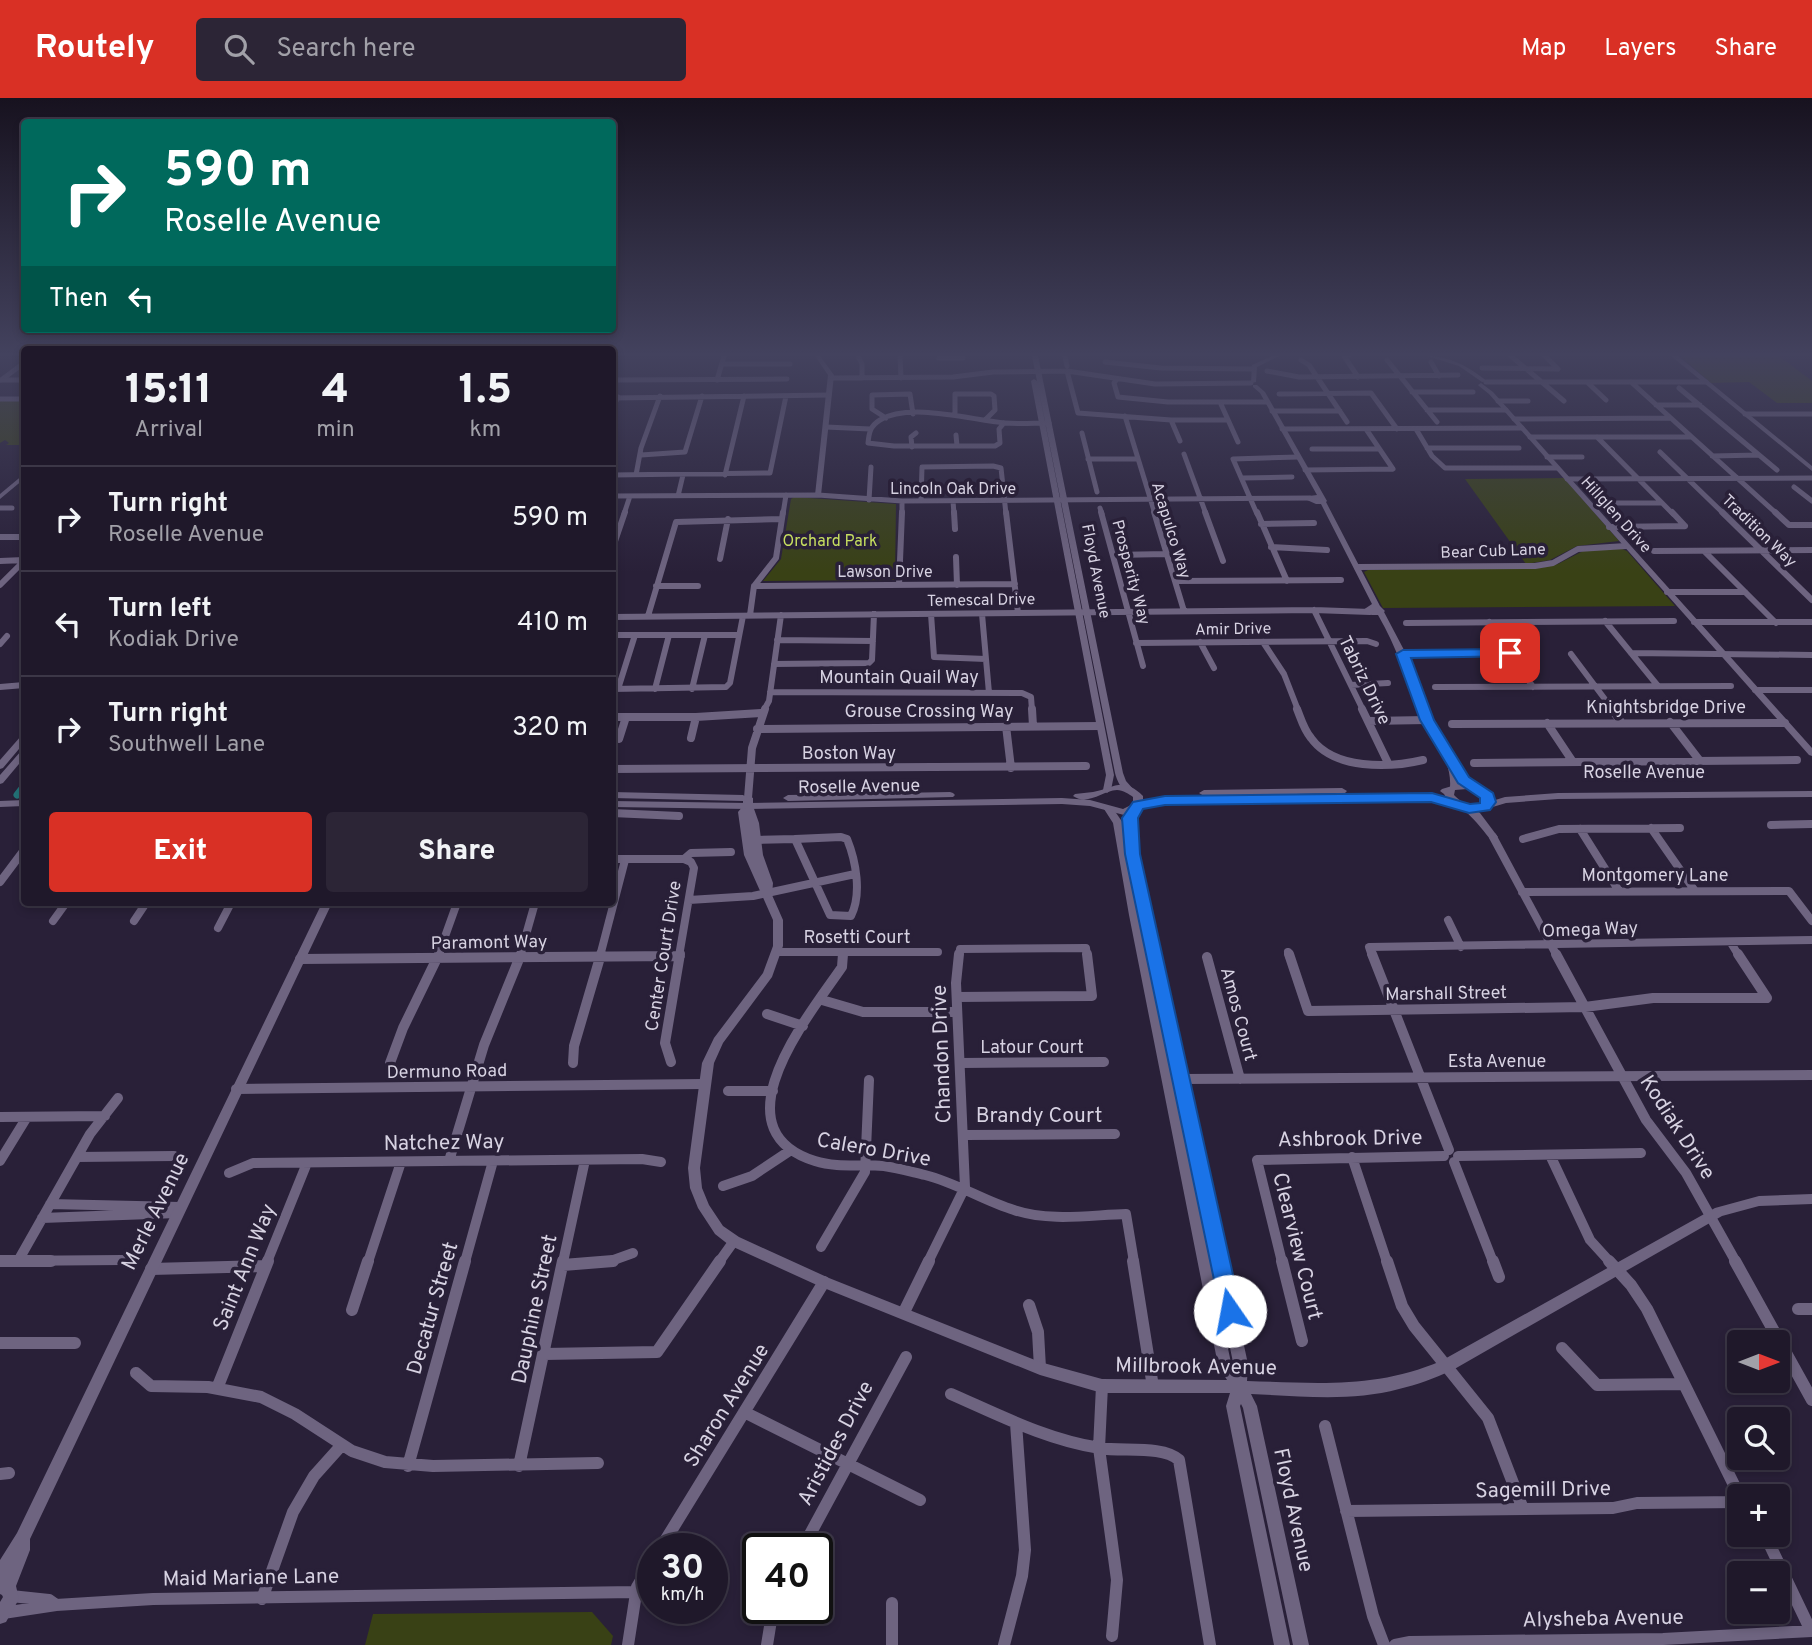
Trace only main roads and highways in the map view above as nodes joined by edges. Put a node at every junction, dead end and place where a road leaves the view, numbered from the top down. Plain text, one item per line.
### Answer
1 (1762, 428) edge
2 (1812, 469) edge
3 (21, 742) edge
4 (21, 757) edge
5 (0, 766) edge
6 (0, 782) edge
7 (1452, 788) junction
8 (1474, 788) junction
9 (1105, 791) junction
10 (1132, 791) junction
11 (1812, 791) edge
12 (616, 795) edge
13 (748, 802) junction
14 (21, 803) edge
15 (0, 804) edge
16 (616, 804) edge
17 (1463, 806) junction
18 (1486, 806) junction
19 (1136, 807) junction
20 (1107, 808) junction
21 (0, 810) edge
22 (21, 810) edge

1 - 2 main road
3 - 5 main road
4 - 6 main road
7 - 8 main road, Roselle Avenue
7 - 10 main road
7 - 17 main road
8 - 11 main road, Roselle Avenue
8 - 18 main road
9 - 10 main road
9 - 13 main road, Roselle Avenue
9 - 20 main road
10 - 19 main road
11 - 18 main road, Roselle Avenue
12 - 13 main road, Roselle Avenue
13 - 16 main road, Roselle Avenue
13 - 20 main road, Roselle Avenue
14 - 15 main road
17 - 18 main road, Roselle Avenue
17 - 19 main road
19 - 20 main road
21 - 22 main road

